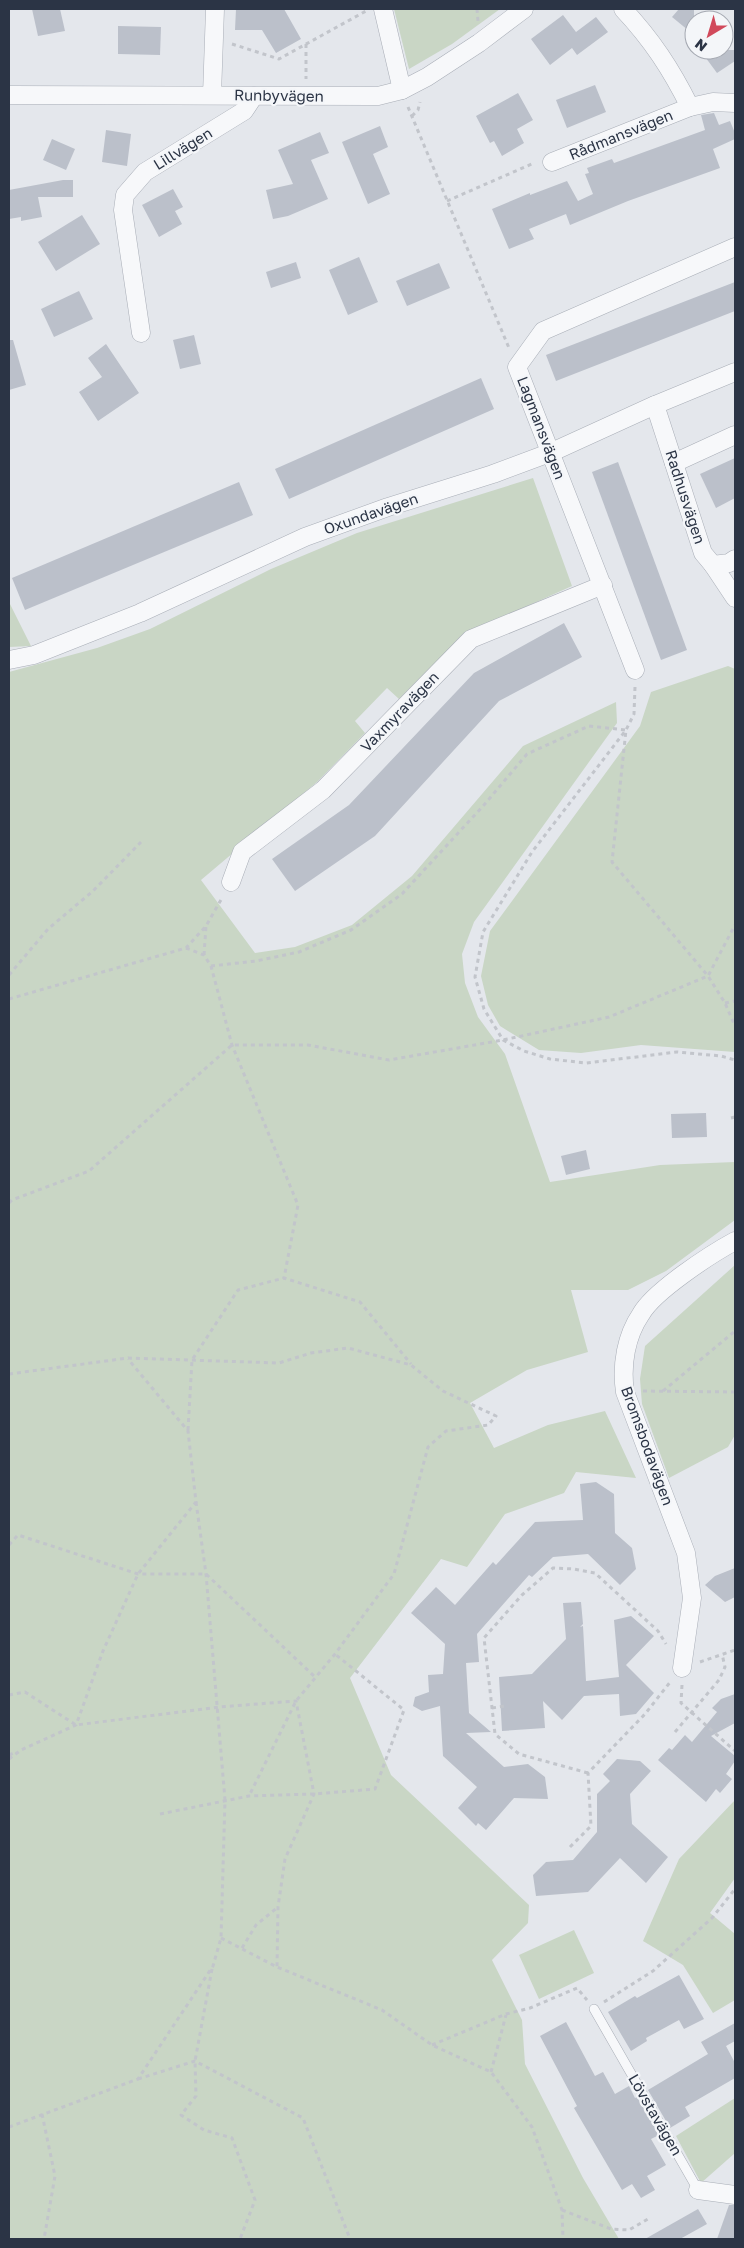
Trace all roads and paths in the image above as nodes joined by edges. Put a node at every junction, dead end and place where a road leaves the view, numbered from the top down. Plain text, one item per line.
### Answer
1 (215, 9) edge
2 (371, 9) edge
3 (383, 9) edge
4 (524, 9) edge
5 (624, 9) edge
6 (214, 39) junction
7 (306, 44) junction
8 (402, 90) junction
9 (9, 94) edge
10 (212, 95) junction
11 (254, 96) junction
12 (306, 96) junction
13 (735, 103) edge
14 (690, 107) junction
15 (552, 162) joint
16 (447, 201) junction
17 (735, 247) edge
18 (141, 333) dead end
19 (517, 366) junction
20 (735, 372) edge
21 (654, 405) junction
22 (735, 435) edge
23 (552, 452) junction
24 (674, 463) junction
25 (735, 559) edge
26 (713, 565) junction
27 (603, 586) junction
28 (735, 598) edge
29 (9, 660) edge
30 (635, 670) joint
31 (626, 730) junction
32 (141, 842) dead end
33 (231, 882) joint
34 (735, 924) edge
35 (206, 926) junction
36 (186, 948) junction
37 (204, 955) junction
38 (211, 966) junction
39 (9, 975) edge
40 (708, 976) junction
41 (9, 999) edge
42 (735, 1001) edge
43 (725, 1003) junction
44 (735, 1026) edge
45 (502, 1040) junction
46 (232, 1045) junction
47 (735, 1060) edge
48 (735, 1117) edge
49 (730, 1118) dead end
50 (9, 1203) edge
51 (735, 1241) edge
52 (284, 1278) junction
53 (735, 1332) edge
54 (128, 1358) junction
55 (192, 1360) junction
56 (411, 1365) junction
57 (9, 1374) edge
58 (663, 1391) junction
59 (625, 1392) junction
60 (735, 1392) edge
61 (188, 1431) junction
62 (196, 1502) junction
63 (9, 1545) edge
64 (138, 1574) junction
65 (206, 1574) junction
66 (735, 1650) edge
67 (335, 1654) junction
68 (722, 1654) junction
69 (682, 1668) junction
70 (315, 1677) junction
71 (9, 1696) edge
72 (296, 1701) junction
73 (505, 1706) dead end
74 (219, 1707) junction
75 (492, 1708) junction
76 (692, 1712) junction
77 (76, 1725) junction
78 (675, 1732) dead end
79 (21, 1750) junction
80 (735, 1751) edge
81 (9, 1755) edge
82 (9, 1760) edge
83 (588, 1773) junction
84 (314, 1794) junction
85 (249, 1796) junction
86 (226, 1800) junction
87 (160, 1814) dead end
88 (570, 1847) dead end
89 (735, 1889) edge
90 (278, 1907) junction
91 (221, 1938) junction
92 (242, 1948) junction
93 (213, 1966) junction
94 (277, 1967) junction
95 (594, 2008) junction
96 (506, 2014) junction
97 (432, 2045) junction
98 (195, 2061) junction
99 (491, 2072) junction
100 (138, 2079) junction
101 (42, 2114) junction
102 (9, 2127) edge
103 (698, 2190) joint
104 (735, 2194) edge
105 (562, 2210) junction
106 (648, 2219) dead end
107 (44, 2239) edge
108 (240, 2239) edge
109 (350, 2239) edge
110 (563, 2239) edge

1 - 6 street
2 - 7 path
3 - 8 street
4 - 8 street, Runbyvägen
5 - 14 street, Rådmansvägen
6 - 7 path
6 - 10 street
7 - 12 path
8 - 12 street, Runbyvägen
8 - 16 path
9 - 10 street, Runbyvägen
10 - 11 street, Runbyvägen
11 - 12 street, Runbyvägen
11 - 18 street, Lillvägen
13 - 14 street, Rådmansvägen
14 - 15 street, Rådmansvägen
15 - 16 path
16 - 19 path
17 - 19 street, Lagmansvägen
19 - 23 street, Lagmansvägen
20 - 21 street, Oxundavägen
21 - 23 street, Oxundavägen
21 - 24 street, Radhusvägen
22 - 24 street
23 - 27 street, Lagmansvägen
23 - 29 street, Oxundavägen
24 - 26 street, Radhusvägen
25 - 26 street
26 - 28 street, Radhusvägen
27 - 30 street, Lagmansvägen
27 - 33 street, Vaxmyravägen
30 - 31 path
31 - 38 path
31 - 40 path
31 - 45 path
32 - 39 path
33 - 35 path
34 - 40 path
35 - 36 path
35 - 37 path
36 - 37 path
36 - 41 path
37 - 38 path
38 - 46 path
40 - 43 path
40 - 45 path
42 - 43 path
43 - 44 path
45 - 46 path
45 - 47 path
46 - 50 path
46 - 52 path
48 - 49 path
51 - 59 street, Bromsbodavägen
52 - 55 path
52 - 56 path
53 - 58 path
54 - 55 path
54 - 57 path
54 - 61 path
55 - 56 path
55 - 61 path
56 - 67 path
58 - 59 path
58 - 60 path
59 - 69 street, Bromsbodavägen
61 - 62 path
62 - 64 path
62 - 65 path
63 - 64 path
64 - 65 path
64 - 77 path
65 - 70 path
65 - 74 path
66 - 68 path
67 - 70 path
67 - 84 path
68 - 69 path
68 - 76 path
69 - 75 path
69 - 76 path
69 - 83 path
70 - 72 path
71 - 77 path
72 - 74 path
72 - 84 path
72 - 85 path
73 - 75 path
74 - 77 path
74 - 86 path
75 - 83 path
76 - 78 path
76 - 80 path
77 - 79 path
79 - 81 path
79 - 82 path
83 - 88 path
84 - 85 path
84 - 90 path
85 - 86 path
86 - 87 path
86 - 91 path
89 - 95 path
90 - 92 path
90 - 94 path
91 - 92 path
91 - 93 path
92 - 94 path
93 - 98 path
93 - 100 path
94 - 97 path
95 - 96 path
95 - 103 lane, Lövstavägen
96 - 97 path
96 - 99 path
97 - 99 path
98 - 100 path
98 - 108 path
98 - 109 path
99 - 105 path
100 - 101 path
101 - 102 path
101 - 107 path
103 - 104 street, Lövstavägen
105 - 106 path
105 - 110 path

